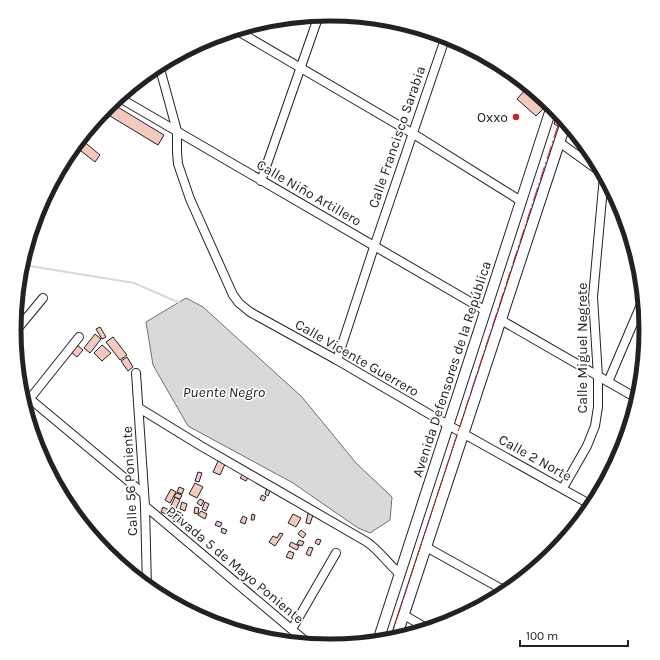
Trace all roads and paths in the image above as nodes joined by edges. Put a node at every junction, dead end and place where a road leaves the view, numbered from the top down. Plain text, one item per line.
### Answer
1 (317, 22) edge
2 (243, 34) edge
3 (444, 43) edge
4 (301, 68) junction
5 (161, 71) edge
6 (124, 100) edge
7 (550, 114) edge
8 (564, 128) edge
9 (177, 131) junction
10 (412, 133) junction
11 (559, 142) junction
12 (592, 165) edge
13 (261, 181) junction
14 (603, 186) edge
15 (521, 201) junction
16 (374, 246) junction
17 (43, 298) dead end
18 (486, 311) junction
19 (638, 312) edge
20 (501, 320) junction
21 (21, 324) edge
22 (79, 337) dead end
23 (337, 360) junction
24 (136, 373) dead end
25 (598, 377) junction
26 (608, 382) junction
27 (632, 395) edge
28 (29, 400) edge
29 (31, 406) edge
30 (139, 408) junction
31 (448, 425) junction
32 (464, 434) junction
33 (562, 488) junction
34 (144, 494) junction
35 (587, 502) edge
36 (145, 506) junction
37 (426, 547) junction
38 (336, 553) dead end
39 (400, 574) junction
40 (147, 579) edge
41 (500, 588) edge
42 (404, 615) junction
43 (421, 625) edge
44 (292, 629) junction
45 (401, 630) edge
46 (380, 634) edge
47 (301, 637) edge

1 - 4 street
2 - 4 street
3 - 10 street, Calle Francisco Sarabia
4 - 10 street
4 - 13 street
5 - 9 street
6 - 9 street, Calle Niño Artillero
7 - 15 main road, Avenida Defensores de la República
8 - 11 main road
9 - 13 street, Calle Niño Artillero
9 - 23 street, Calle Vicente Guerrero
10 - 15 street
10 - 16 street, Calle Francisco Sarabia
11 - 12 street
11 - 20 main road
13 - 16 street, Calle Niño Artillero
14 - 25 street, Calle Miguel Negrete
15 - 18 main road, Avenida Defensores de la República
16 - 18 street, Calle Niño Artillero
16 - 23 street, Calle Francisco Sarabia
17 - 21 street
18 - 31 main road, Avenida Defensores de la República
19 - 26 street
20 - 25 street
20 - 32 main road
22 - 28 street
23 - 31 street, Calle Vicente Guerrero
24 - 30 street, Calle 56 Poniente
25 - 26 street
25 - 33 street, Calle Miguel Negrete
26 - 27 street
29 - 34 street
30 - 34 street, Calle 56 Poniente
30 - 39 street
31 - 32 street, Calle Vicente Guerrero
31 - 39 main road, Avenida Defensores de la República
32 - 33 street, Calle 2 Norte
32 - 37 main road
33 - 35 street, Calle 2 Norte
34 - 36 street, Calle 56 Poniente
36 - 40 street, Calle 56 Poniente
36 - 44 street, Privada 5 de Mayo Poniente
37 - 41 street
37 - 42 main road
38 - 44 street
39 - 46 main road, Avenida Defensores de la República
42 - 43 street
42 - 45 main road
44 - 47 street, Privada 5 de Mayo Poniente

